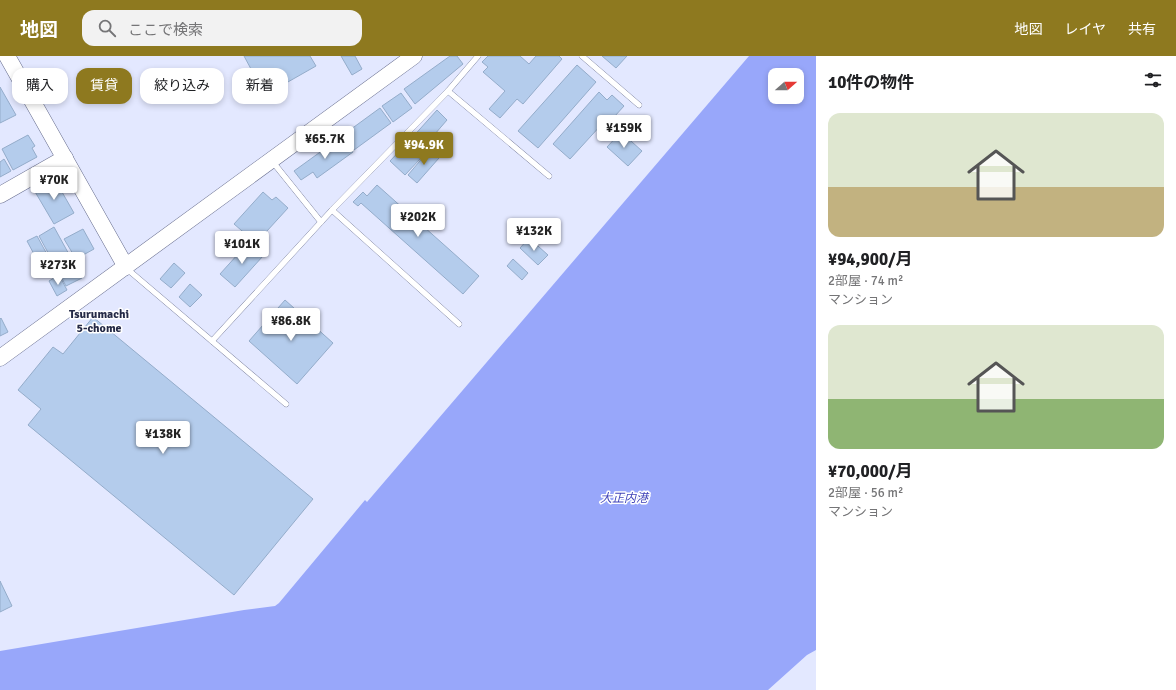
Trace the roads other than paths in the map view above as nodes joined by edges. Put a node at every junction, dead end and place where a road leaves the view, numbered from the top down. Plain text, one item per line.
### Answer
1 (7, 56) edge
2 (414, 56) edge
3 (478, 56) edge
4 (582, 56) edge
5 (448, 91) junction
6 (639, 105) dead end
7 (65, 158) junction
8 (272, 160) junction
9 (549, 176) dead end
10 (0, 195) edge
11 (332, 210) junction
12 (321, 222) junction
13 (126, 267) junction
14 (459, 324) dead end
15 (212, 341) junction
16 (0, 358) edge
17 (286, 404) dead end

1 - 7 street
2 - 8 street
3 - 5 lane
4 - 6 lane
5 - 9 lane
5 - 11 lane
7 - 10 street
7 - 13 street
8 - 12 lane
8 - 13 street
11 - 12 lane
11 - 14 lane
12 - 15 lane
13 - 15 lane
13 - 16 street
15 - 17 lane

